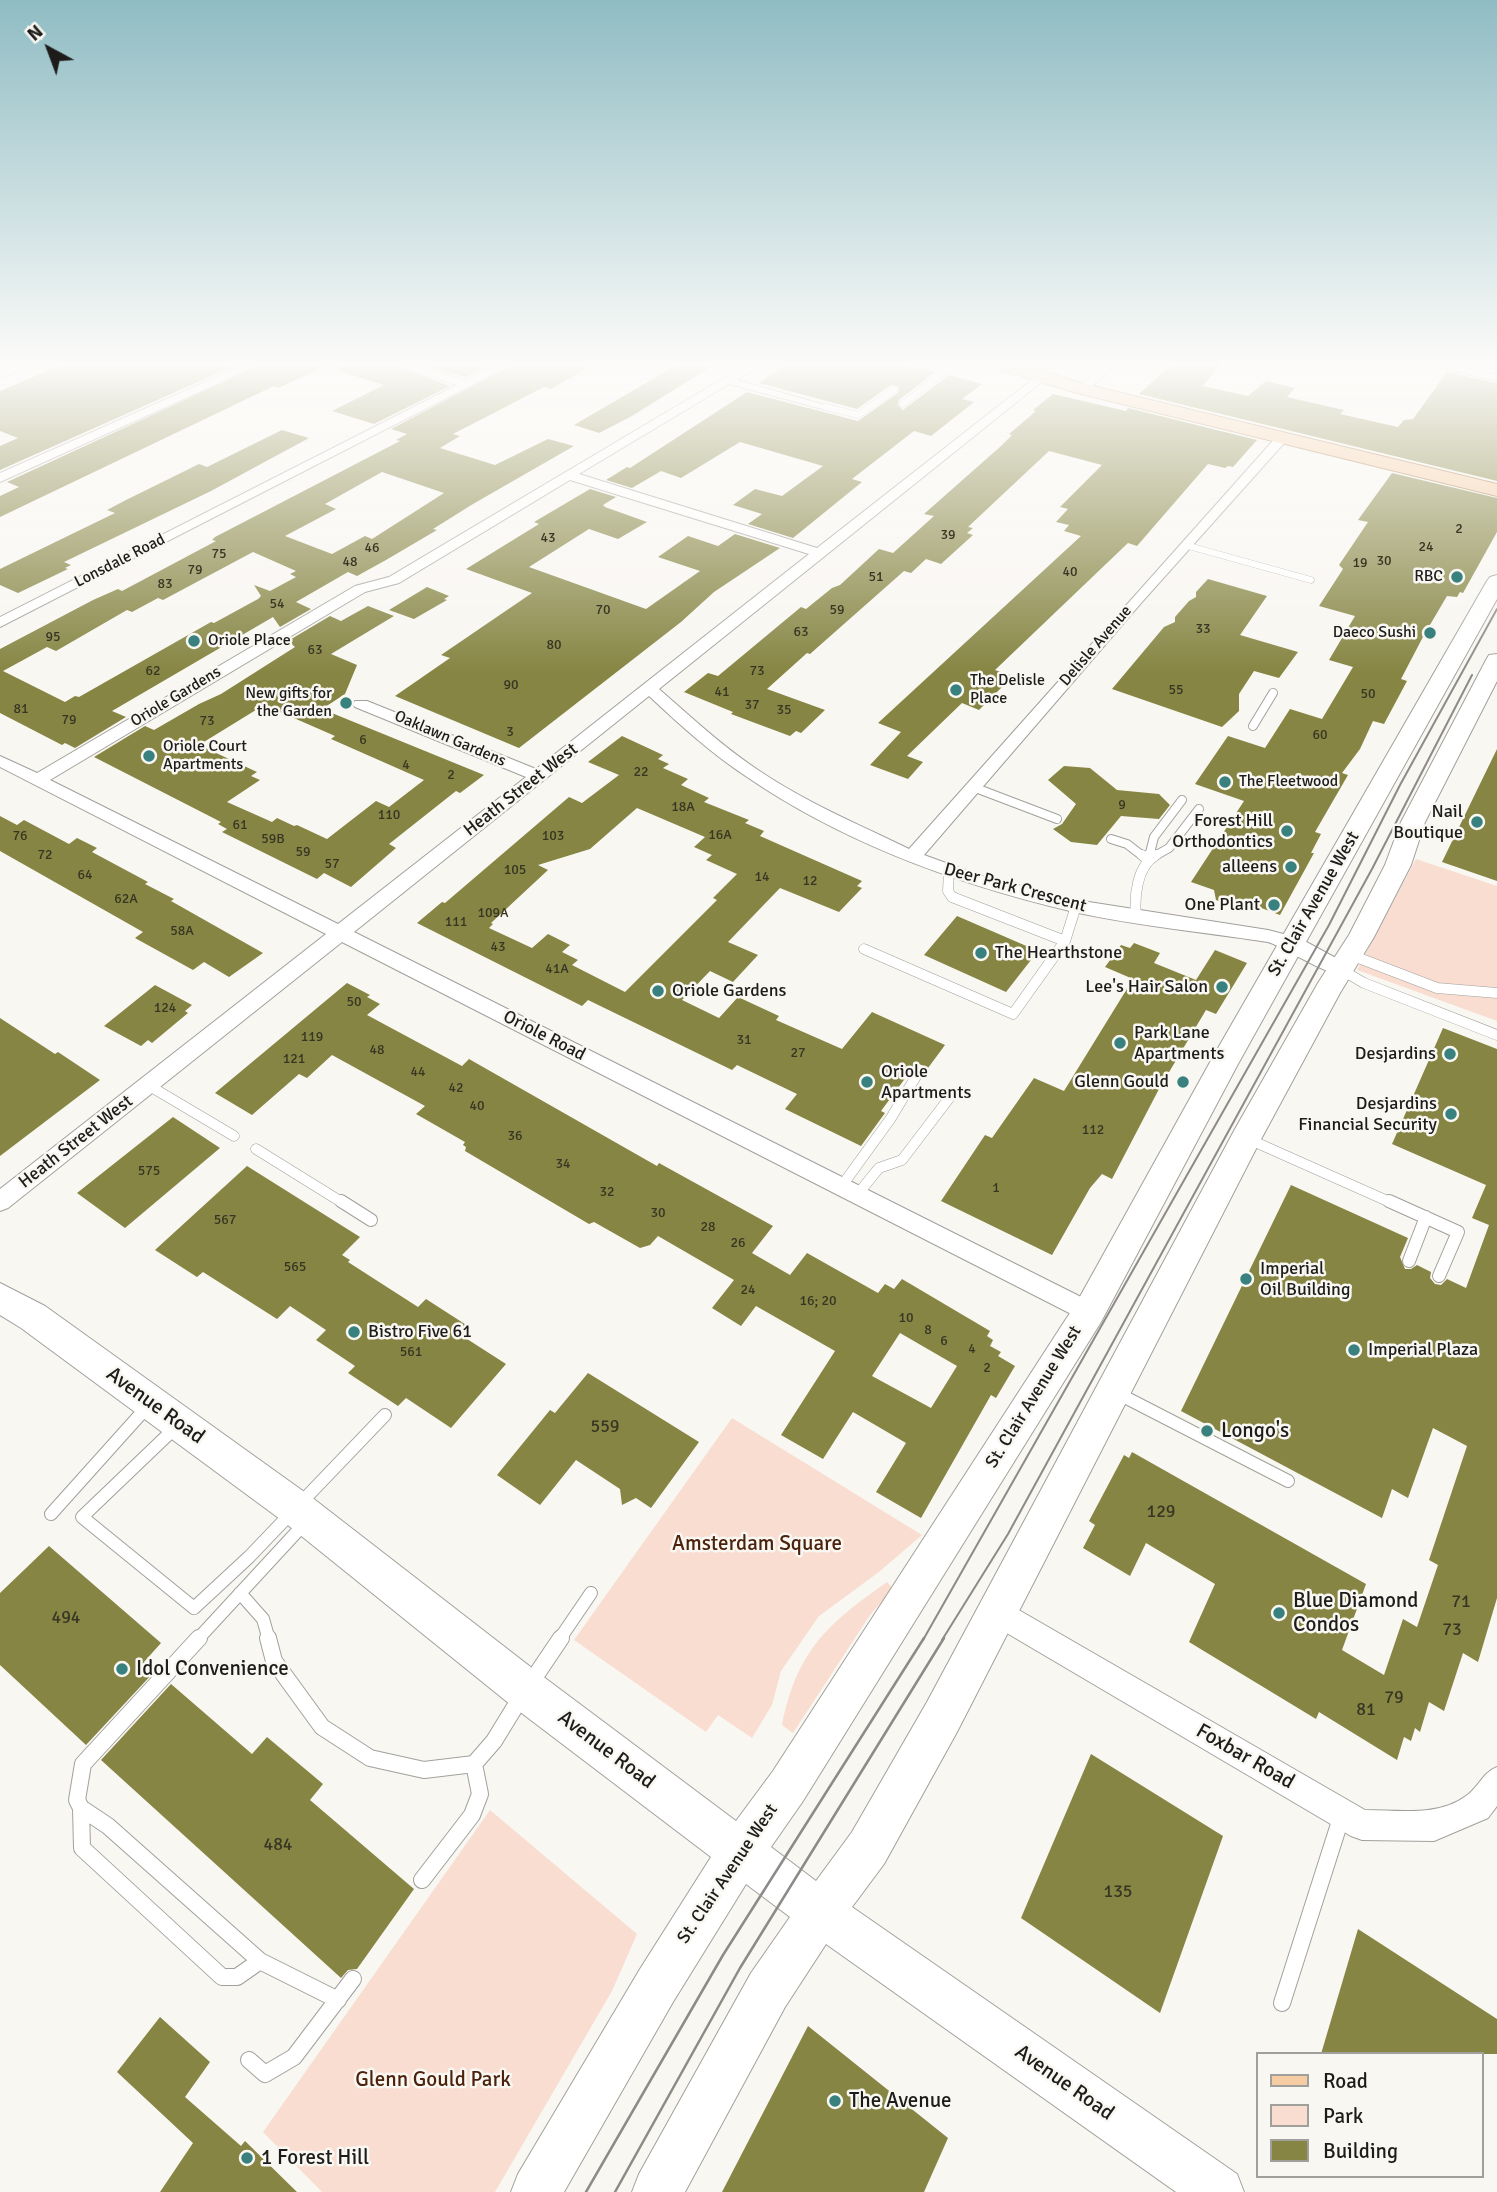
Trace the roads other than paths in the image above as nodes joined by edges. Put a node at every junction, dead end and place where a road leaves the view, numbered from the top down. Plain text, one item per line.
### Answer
1 (22, 468) edge
2 (302, 468) edge
3 (579, 468) edge
4 (926, 468) edge
5 (1255, 468) edge
6 (1410, 468) edge
7 (568, 475) junction
8 (0, 478) edge
9 (1497, 489) edge
10 (1185, 545) junction
11 (819, 553) junction
12 (1311, 580) dead end
13 (1497, 581) edge
14 (0, 623) edge
15 (1497, 660) edge
16 (649, 688) junction
17 (1273, 693) dead end
18 (361, 704) dead end
19 (1253, 726) dead end
20 (0, 761) edge
21 (539, 776) junction
22 (37, 780) junction
23 (973, 787) junction
24 (1182, 800) dead end
25 (1199, 809) dead end
26 (1057, 819) dead end
27 (1111, 839) dead end
28 (912, 857) junction
29 (1148, 860) junction
30 (948, 871) junction
31 (1076, 906) junction
32 (1136, 918) junction
33 (339, 933) junction
34 (1065, 942) junction
35 (1292, 943) junction
36 (864, 949) dead end
37 (1346, 962) junction
38 (1497, 993) edge
39 (1497, 1035) edge
40 (918, 1073) dead end
41 (148, 1085) junction
42 (950, 1097) dead end
43 (234, 1136) dead end
44 (1246, 1138) junction
45 (256, 1149) dead end
46 (849, 1191) junction
47 (0, 1202) edge
48 (1426, 1217) junction
49 (371, 1220) dead end
50 (1409, 1261) dead end
51 (1439, 1276) dead end
52 (0, 1298) edge
53 (1089, 1312) junction
54 (1113, 1391) junction
55 (151, 1403) junction
56 (385, 1415) dead end
57 (180, 1423) junction
58 (1288, 1482) dead end
59 (51, 1514) dead end
60 (303, 1514) junction
61 (591, 1593) dead end
62 (240, 1594) junction
63 (998, 1612) junction
64 (526, 1690) junction
65 (474, 1764) junction
66 (1497, 1782) edge
67 (81, 1808) junction
68 (1342, 1813) junction
69 (739, 1852) junction
70 (422, 1880) dead end
71 (820, 1912) junction
72 (260, 1961) junction
73 (353, 1979) dead end
74 (338, 2000) junction
75 (1282, 2003) dead end
76 (249, 2060) dead end
77 (536, 2192) edge
78 (657, 2192) edge
79 (1219, 2192) edge

1 - 8 street
2 - 14 street, Lonsdale Road
3 - 7 street, Oriole Gardens
4 - 11 street, Heath Street West
5 - 10 street, Delisle Avenue
6 - 9 main road
7 - 11 street
7 - 22 street, Oriole Gardens
10 - 12 lane
10 - 23 street, Delisle Avenue
11 - 16 street, Heath Street West
13 - 35 main road, St. Clair Avenue West
15 - 37 main road
16 - 21 street, Heath Street West
16 - 28 street, Deer Park Crescent
17 - 19 lane
18 - 21 street, Oaklawn Gardens
20 - 22 street, Oriole Road
21 - 33 street, Heath Street West
22 - 33 street, Oriole Road
23 - 26 lane
23 - 28 street, Delisle Avenue
24 - 29 lane
25 - 29 lane
27 - 29 lane
28 - 30 street, Deer Park Crescent
29 - 32 lane
30 - 31 street, Deer Park Crescent
30 - 34 lane
31 - 32 street, Deer Park Crescent
31 - 34 lane
32 - 35 street, Deer Park Crescent
33 - 41 street, Heath Street West
33 - 46 street, Oriole Road
34 - 36 lane
35 - 37 street, Deer Park Crescent
35 - 53 main road, St. Clair Avenue West
37 - 38 lane
37 - 39 lane
37 - 44 main road
40 - 46 lane
41 - 43 lane
41 - 47 street, Heath Street West
42 - 46 lane
44 - 48 lane
44 - 54 main road
45 - 49 lane
46 - 53 street, Oriole Road
48 - 50 lane
48 - 51 lane
52 - 55 main road, Avenue Road
53 - 69 main road, St. Clair Avenue West
54 - 58 lane
54 - 63 main road
55 - 57 main road, Avenue Road
55 - 59 lane
56 - 60 lane
57 - 60 main road, Avenue Road
57 - 60 lane
60 - 62 lane
60 - 64 main road, Avenue Road
61 - 64 lane
62 - 65 lane
62 - 67 lane
63 - 68 street, Foxbar Road
63 - 71 main road
64 - 65 lane
64 - 69 main road, Avenue Road
65 - 70 lane
66 - 68 street, Foxbar Road
67 - 72 lane
67 - 72 lane
68 - 75 lane
69 - 71 main road, Avenue Road
69 - 77 main road, St. Clair Avenue West
71 - 78 main road
71 - 79 main road, Avenue Road
72 - 74 lane
73 - 74 lane
74 - 76 lane

